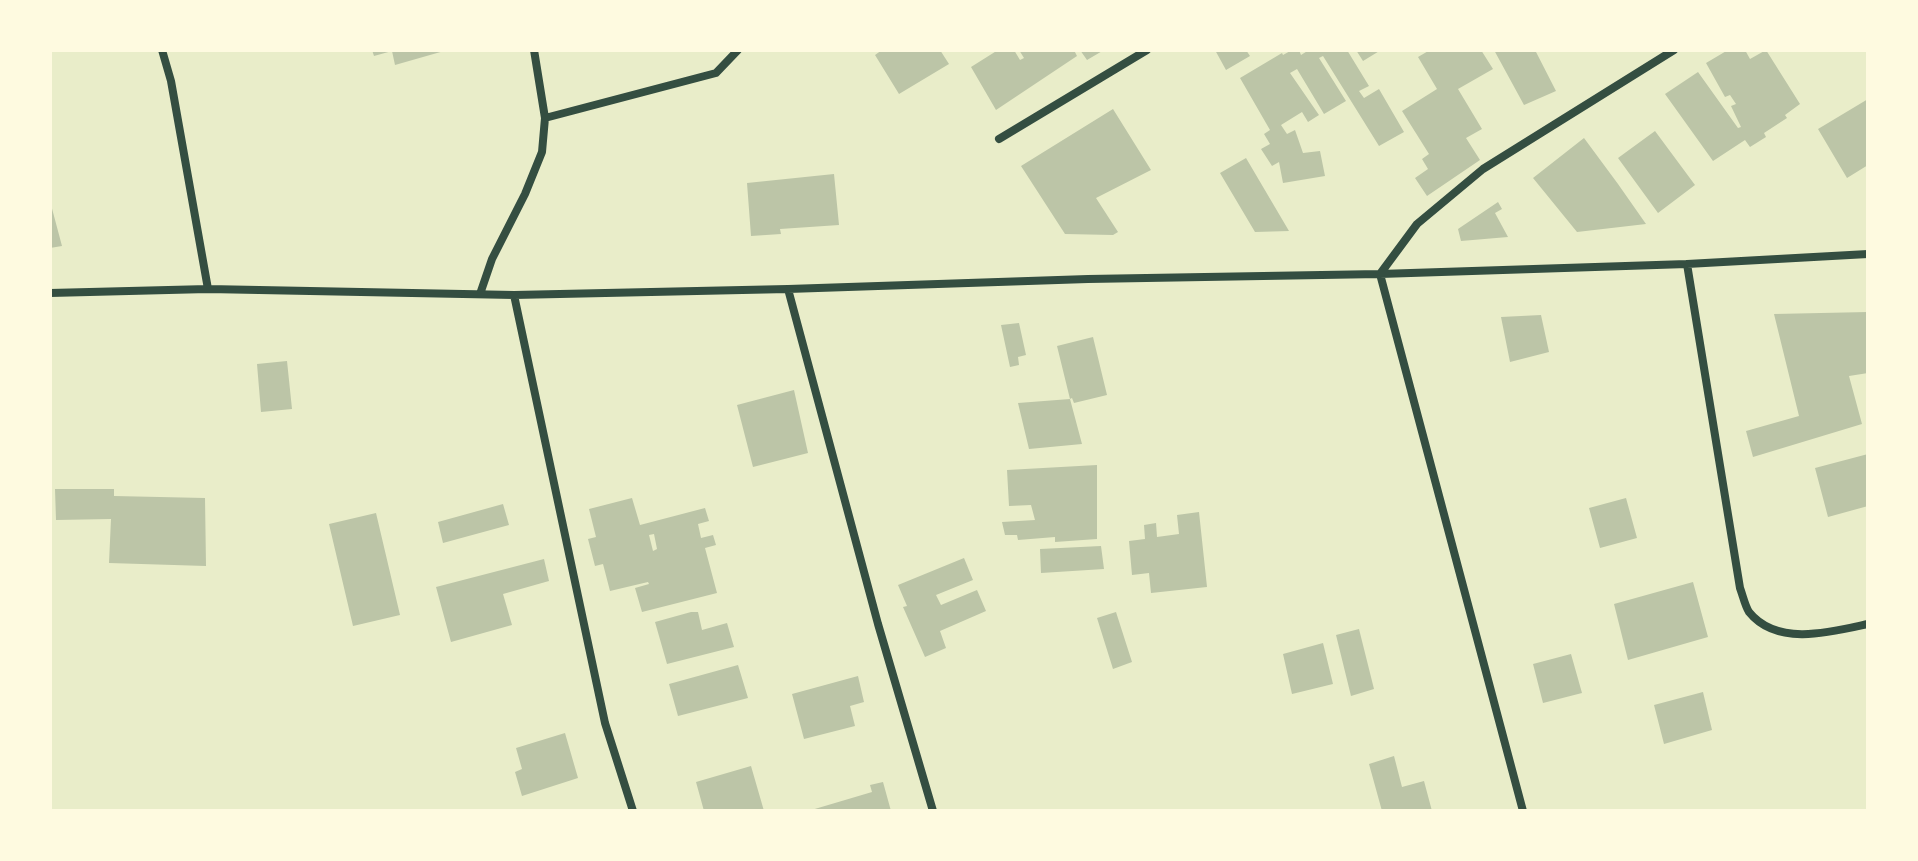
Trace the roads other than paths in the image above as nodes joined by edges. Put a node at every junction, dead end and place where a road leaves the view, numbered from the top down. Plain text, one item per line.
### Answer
1 (162, 50) edge
2 (534, 50) edge
3 (738, 50) edge
4 (1147, 50) edge
5 (1674, 50) edge
6 (545, 118) junction
7 (999, 139) dead end
8 (1868, 254) edge
9 (1687, 264) junction
10 (1380, 274) junction
11 (208, 289) junction
12 (788, 289) junction
13 (50, 293) edge
14 (480, 294) junction
15 (514, 295) junction
16 (1868, 624) edge
17 (633, 811) edge
18 (933, 811) edge
19 (1523, 811) edge

1 - 11 street
2 - 6 street
3 - 6 street
4 - 7 street
5 - 10 street
6 - 14 street
8 - 9 street
9 - 10 street
9 - 16 street
10 - 12 street
10 - 19 street
11 - 13 street
11 - 14 street
12 - 15 street
12 - 18 street
14 - 15 street
15 - 17 street

